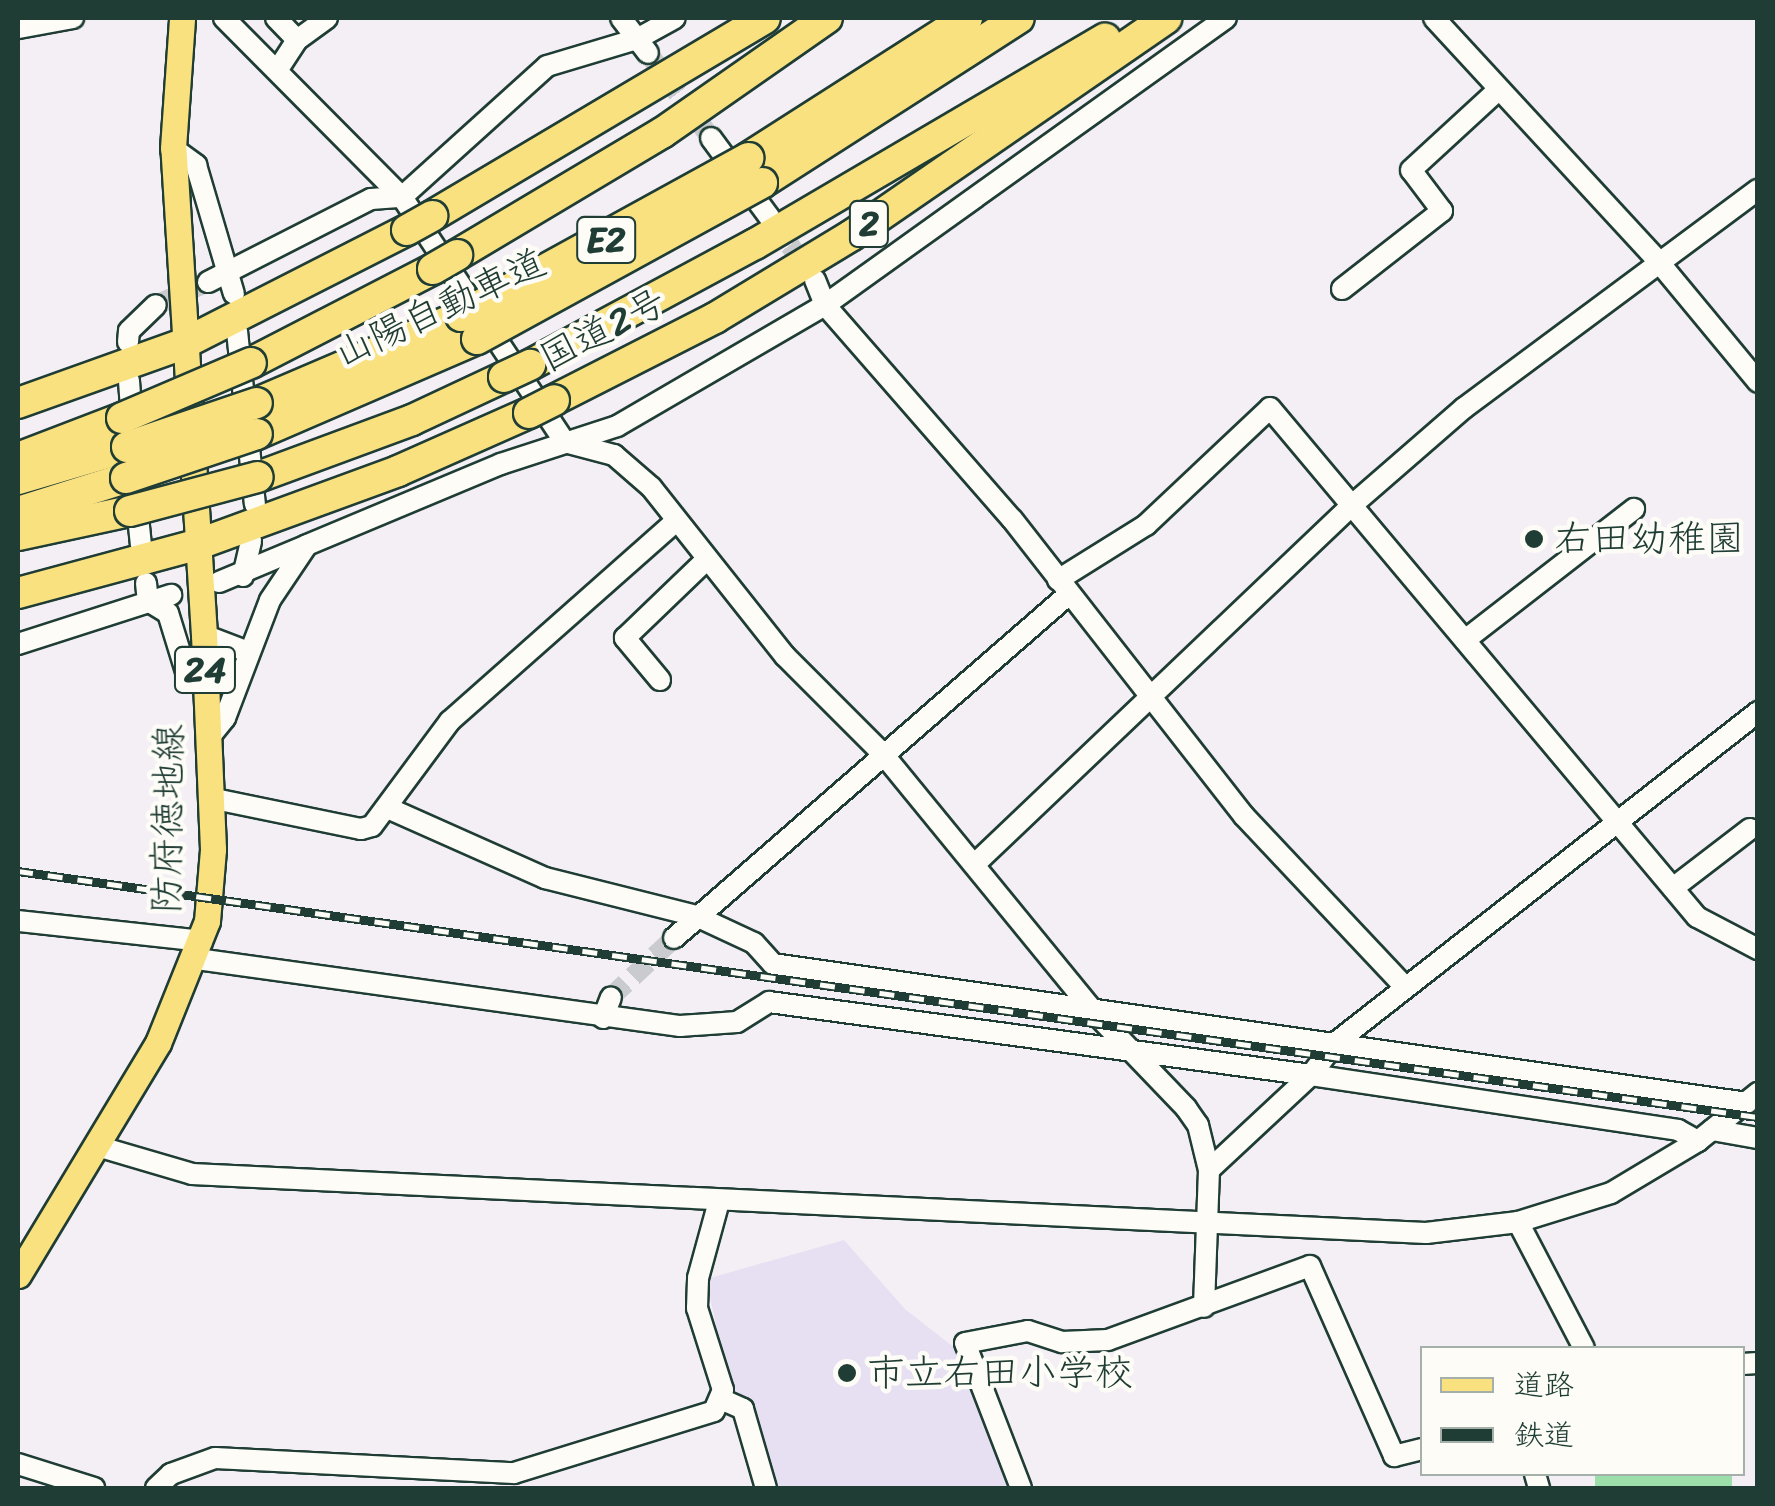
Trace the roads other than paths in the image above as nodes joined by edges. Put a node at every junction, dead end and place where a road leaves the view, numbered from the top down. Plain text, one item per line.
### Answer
1 (73, 18) edge
2 (182, 18) edge
3 (224, 18) edge
4 (276, 18) edge
5 (327, 18) edge
6 (622, 18) edge
7 (675, 18) edge
8 (765, 18) edge
9 (827, 18) edge
10 (967, 18) edge
11 (1019, 18) edge
12 (1136, 18) edge
13 (1166, 18) edge
14 (1226, 18) edge
15 (1434, 18) edge
16 (18, 28) edge
17 (297, 40) junction
18 (642, 46) junction
19 (279, 68) junction
20 (1497, 91) junction
21 (711, 138) tunnel mouth
22 (173, 148) junction
23 (755, 171) junction
24 (1758, 190) edge
25 (402, 197) junction
26 (770, 218) tunnel mouth
27 (1658, 261) junction
28 (230, 272) junction
29 (815, 280) tunnel mouth
30 (208, 282) tunnel mouth
31 (1342, 289) dead end
32 (234, 294) dead end
33 (825, 304) junction
34 (156, 305) tunnel mouth
35 (237, 331) dead end
36 (128, 342) dead end
37 (183, 344) junction
38 (129, 381) dead end
39 (1758, 382) edge
40 (18, 404) edge
41 (256, 419) junction
42 (124, 433) junction
43 (565, 442) junction
44 (18, 458) edge
45 (18, 479) edge
46 (257, 490) junction
47 (1350, 507) junction
48 (1634, 508) dead end
49 (18, 512) edge
50 (676, 521) junction
51 (18, 535) edge
52 (251, 542) dead end
53 (199, 544) junction
54 (141, 545) dead end
55 (307, 545) junction
56 (707, 559) junction
57 (243, 576) junction
58 (219, 582) dead end
59 (1064, 587) junction
60 (147, 592) junction
61 (18, 593) edge
62 (171, 595) dead end
63 (204, 634) junction
64 (1465, 640) junction
65 (18, 644) edge
66 (248, 652) junction
67 (660, 680) dead end
68 (206, 687) junction
69 (1148, 696) junction
70 (1758, 712) edge
71 (208, 739) junction
72 (883, 754) junction
73 (210, 798) junction
74 (390, 809) junction
75 (1617, 816) junction
76 (1750, 829) dead end
77 (976, 863) junction
78 (1673, 888) junction
79 (696, 916) junction
80 (18, 920) edge
81 (674, 938) tunnel mouth
82 (1758, 949) edge
83 (200, 950) junction
84 (1405, 987) junction
85 (611, 997) tunnel mouth
86 (1095, 1012) junction
87 (602, 1018) junction
88 (1334, 1044) junction
89 (1129, 1050) junction
90 (1311, 1075) junction
91 (1752, 1098) edge
92 (1704, 1136) junction
93 (1749, 1137) edge
94 (97, 1146) junction
95 (1758, 1158) edge
96 (1209, 1170) junction
97 (719, 1200) junction
98 (1518, 1222) junction
99 (1208, 1223) junction
100 (18, 1275) edge
101 (1204, 1306) junction
102 (1583, 1346) edge
103 (723, 1400) junction
104 (1420, 1450) edge
105 (18, 1464) edge
106 (492, 1481) edge
107 (94, 1488) edge
108 (156, 1488) edge
109 (766, 1488) edge
110 (1021, 1488) edge

1 - 16 street
2 - 22 main road, 防府徳地線 / 24
3 - 19 street
4 - 17 street
5 - 17 street
6 - 18 street
7 - 18 street
8 - 37 highway
9 - 42 highway, bridge
10 - 23 highway, 山陽自動車道 / E2
11 - 23 highway, 山陽自動車道 / E2
12 - 46 highway
13 - 53 highway, 国道2号 / 2
14 - 33 street
15 - 20 street
17 - 19 street
18 - 25 street
19 - 25 street
20 - 27 street
20 - 31 street
21 - 26 street
22 - 28 street
22 - 37 main road, 防府徳地線 / 24
23 - 41 highway, 山陽自動車道 / E2, bridge
24 - 27 street
25 - 28 street
25 - 43 street
27 - 39 street
27 - 47 street
28 - 30 street
28 - 32 street
29 - 33 street
33 - 43 street
33 - 59 street
34 - 36 street
35 - 46 street
37 - 40 highway
37 - 53 main road, 防府徳地線 / 24
38 - 54 street
41 - 42 highway, 山陽自動車道 / E2, bridge
41 - 49 highway, 山陽自動車道 / E2, bridge
42 - 44 highway
42 - 45 highway, 山陽自動車道 / E2
43 - 50 street
43 - 55 street
46 - 51 highway, bridge
47 - 59 street
47 - 64 street
47 - 69 street
48 - 64 street
50 - 56 street
50 - 74 street
52 - 57 street
53 - 61 highway, 国道2号 / 2
53 - 63 main road, 防府徳地線 / 24
55 - 57 street
55 - 66 street
56 - 67 street
56 - 72 street
57 - 58 street
59 - 69 street
59 - 72 street
60 - 62 street
60 - 65 street
60 - 68 street
63 - 66 street
63 - 68 main road, 防府徳地線 / 24
64 - 75 street
66 - 71 street
68 - 71 main road, 防府徳地線 / 24
69 - 77 street
69 - 84 street
70 - 75 street
71 - 73 main road, 防府徳地線 / 24
72 - 77 street
72 - 79 street
73 - 74 street
73 - 83 main road, 防府徳地線 / 24
74 - 79 street
75 - 78 street
75 - 84 street
76 - 78 street
77 - 86 street
78 - 82 street
79 - 81 street
79 - 86 street
80 - 83 street
83 - 87 street
83 - 94 main road, 防府徳地線 / 24
84 - 88 street
85 - 87 street
86 - 88 street
86 - 89 street
87 - 89 street
88 - 90 street
88 - 91 street
89 - 90 street
89 - 96 street
90 - 92 street
90 - 96 street
91 - 92 street
92 - 93 street
92 - 98 street
93 - 95 street
94 - 97 street
94 - 100 main road, 防府徳地線 / 24
96 - 99 street
97 - 99 street
97 - 103 street
98 - 99 street
98 - 102 street
99 - 101 street
101 - 104 street
101 - 110 street
103 - 106 street
103 - 109 street
105 - 107 street
106 - 108 street

